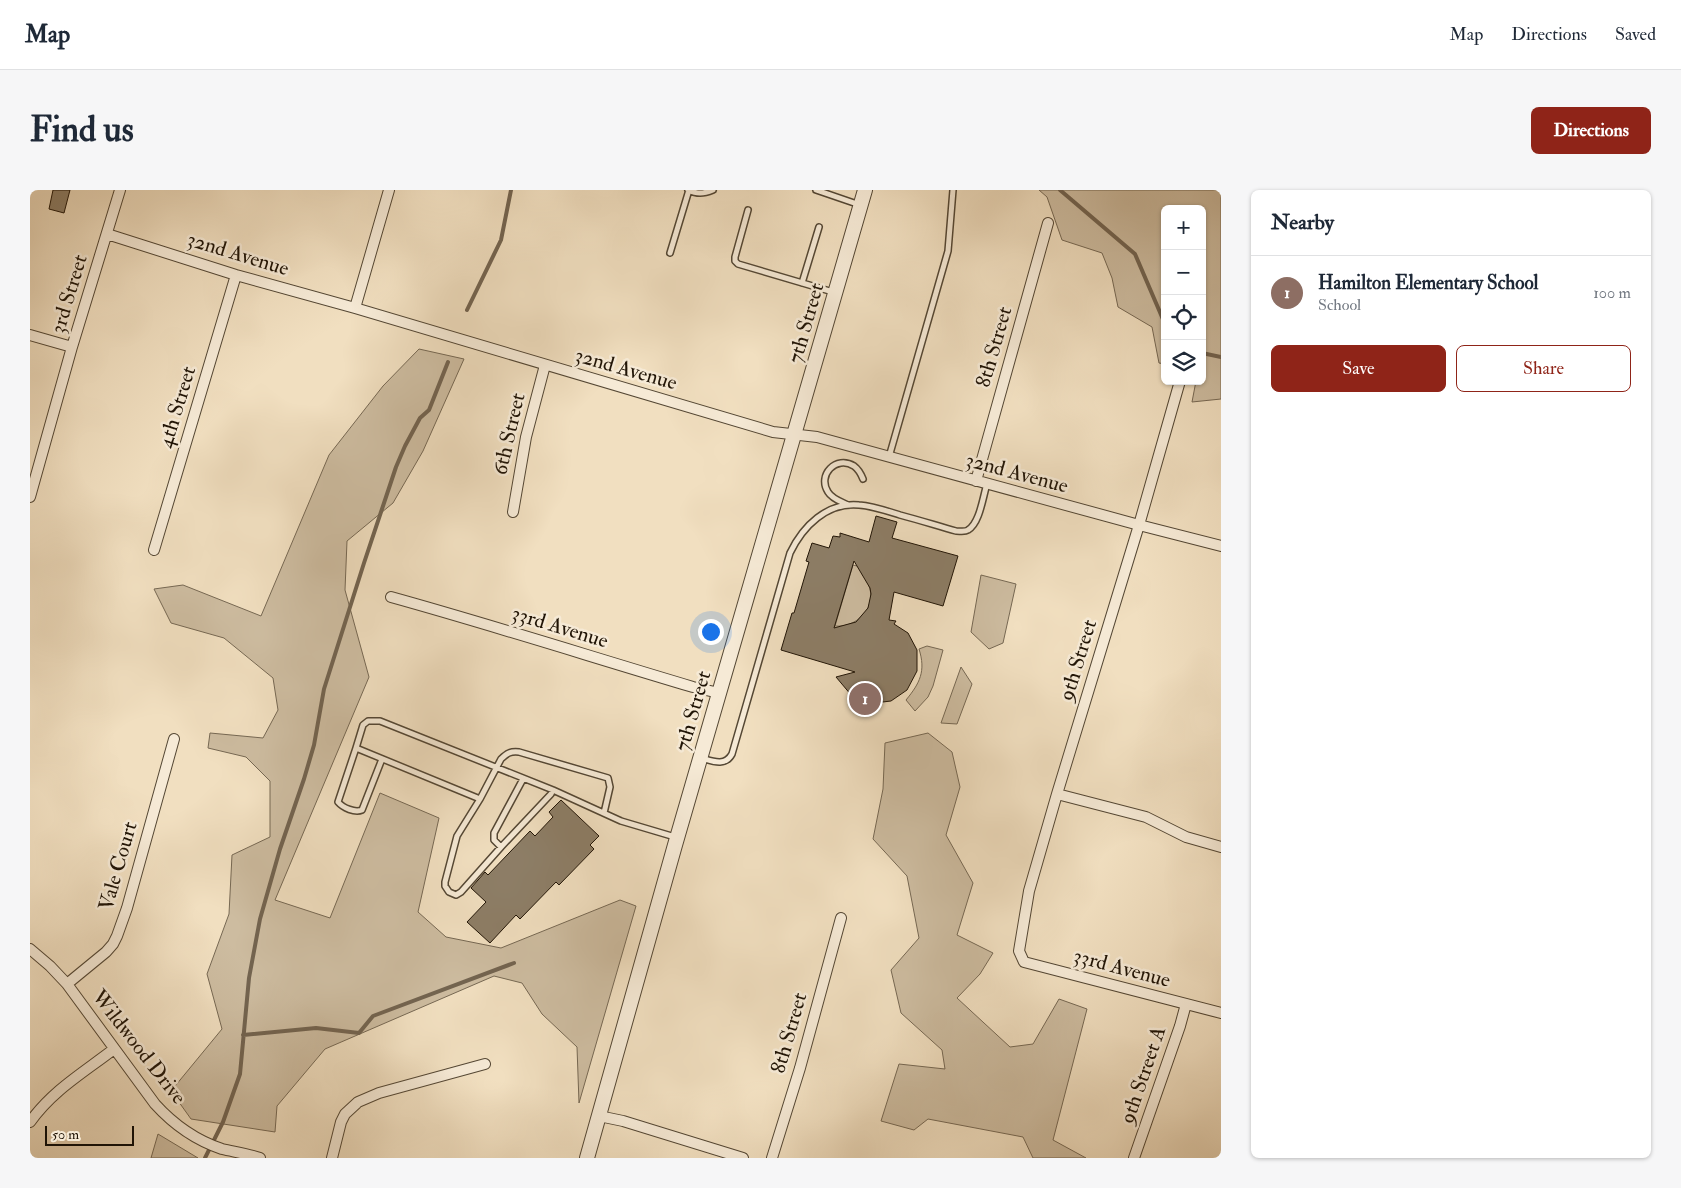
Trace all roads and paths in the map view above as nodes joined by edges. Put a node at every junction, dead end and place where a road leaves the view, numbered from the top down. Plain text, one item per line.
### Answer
1 (120, 190) edge
2 (388, 190) edge
3 (688, 190) edge
4 (712, 190) edge
5 (818, 190) edge
6 (865, 190) edge
7 (953, 190) edge
8 (861, 205) junction
9 (748, 210) dead end
10 (1048, 222) dead end
11 (819, 227) dead end
12 (107, 234) junction
13 (670, 253) dead end
14 (236, 275) junction
15 (802, 283) junction
16 (836, 293) junction
17 (355, 308) junction
18 (30, 335) edge
19 (72, 347) junction
20 (545, 365) junction
21 (1179, 385) edge
22 (794, 434) junction
23 (889, 457) junction
24 (863, 479) dead end
25 (976, 481) junction
26 (987, 484) junction
27 (30, 497) edge
28 (849, 506) junction
29 (513, 512) dead end
30 (1138, 525) junction
31 (1221, 546) edge
32 (154, 550) dead end
33 (391, 596) dead end
34 (719, 693) junction
35 (174, 739) dead end
36 (356, 748) junction
37 (382, 758) junction
38 (700, 758) junction
39 (497, 769) junction
40 (523, 779) junction
41 (552, 790) junction
42 (1057, 794) junction
43 (480, 798) junction
44 (604, 813) junction
45 (677, 838) junction
46 (500, 847) junction
47 (1221, 847) edge
48 (841, 918) dead end
49 (30, 949) edge
50 (1019, 951) joint
51 (67, 984) junction
52 (1186, 1004) junction
53 (1221, 1013) edge
54 (114, 1049) junction
55 (485, 1064) dead end
56 (599, 1116) junction
57 (30, 1122) edge
58 (260, 1158) edge
59 (332, 1158) edge
60 (587, 1158) edge
61 (743, 1158) edge
62 (772, 1158) edge
63 (1134, 1158) edge

1 - 12 street, 3rd Street
2 - 17 street
3 - 4 lane
3 - 13 lane
5 - 8 lane
6 - 8 street, 7th Street
7 - 23 lane
8 - 16 street, 7th Street
9 - 15 lane
10 - 25 street, 8th Street
11 - 15 lane
12 - 14 street, 32nd Avenue
12 - 19 street, 3rd Street
14 - 17 street, 32nd Avenue
14 - 32 street, 4th Street
15 - 16 lane
16 - 22 street, 7th Street
17 - 20 street, 32nd Avenue
18 - 19 street
19 - 27 street, 3rd Street
20 - 22 street, 32nd Avenue
20 - 29 street, 6th Street
21 - 30 street, 9th Street
22 - 23 street, 32nd Avenue
22 - 34 street, 7th Street
23 - 25 street, 32nd Avenue
24 - 28 lane
25 - 26 street, 32nd Avenue
26 - 28 lane
26 - 30 street, 32nd Avenue
28 - 38 lane
30 - 31 street, 32nd Avenue
30 - 42 street, 9th Street
33 - 34 street, 33rd Avenue
34 - 38 street, 7th Street
35 - 51 street, Vale Court
36 - 37 lane
36 - 37 lane
36 - 39 lane
37 - 43 lane
38 - 45 street, 7th Street
39 - 40 lane
39 - 43 lane
39 - 44 lane
40 - 41 lane
40 - 46 lane
41 - 44 lane
41 - 46 lane
42 - 47 street
42 - 50 street, 9th Street
43 - 46 lane
44 - 45 lane
45 - 56 street, 7th Street
48 - 62 street, 8th Street
49 - 51 street, Wildwood Drive
50 - 52 street, 33rd Avenue
51 - 54 street, Wildwood Drive
52 - 53 street, 33rd Avenue
52 - 63 street, 9th Street A
54 - 57 street
54 - 58 street, Wildwood Drive
55 - 59 street
56 - 60 street, 7th Street
56 - 61 street

